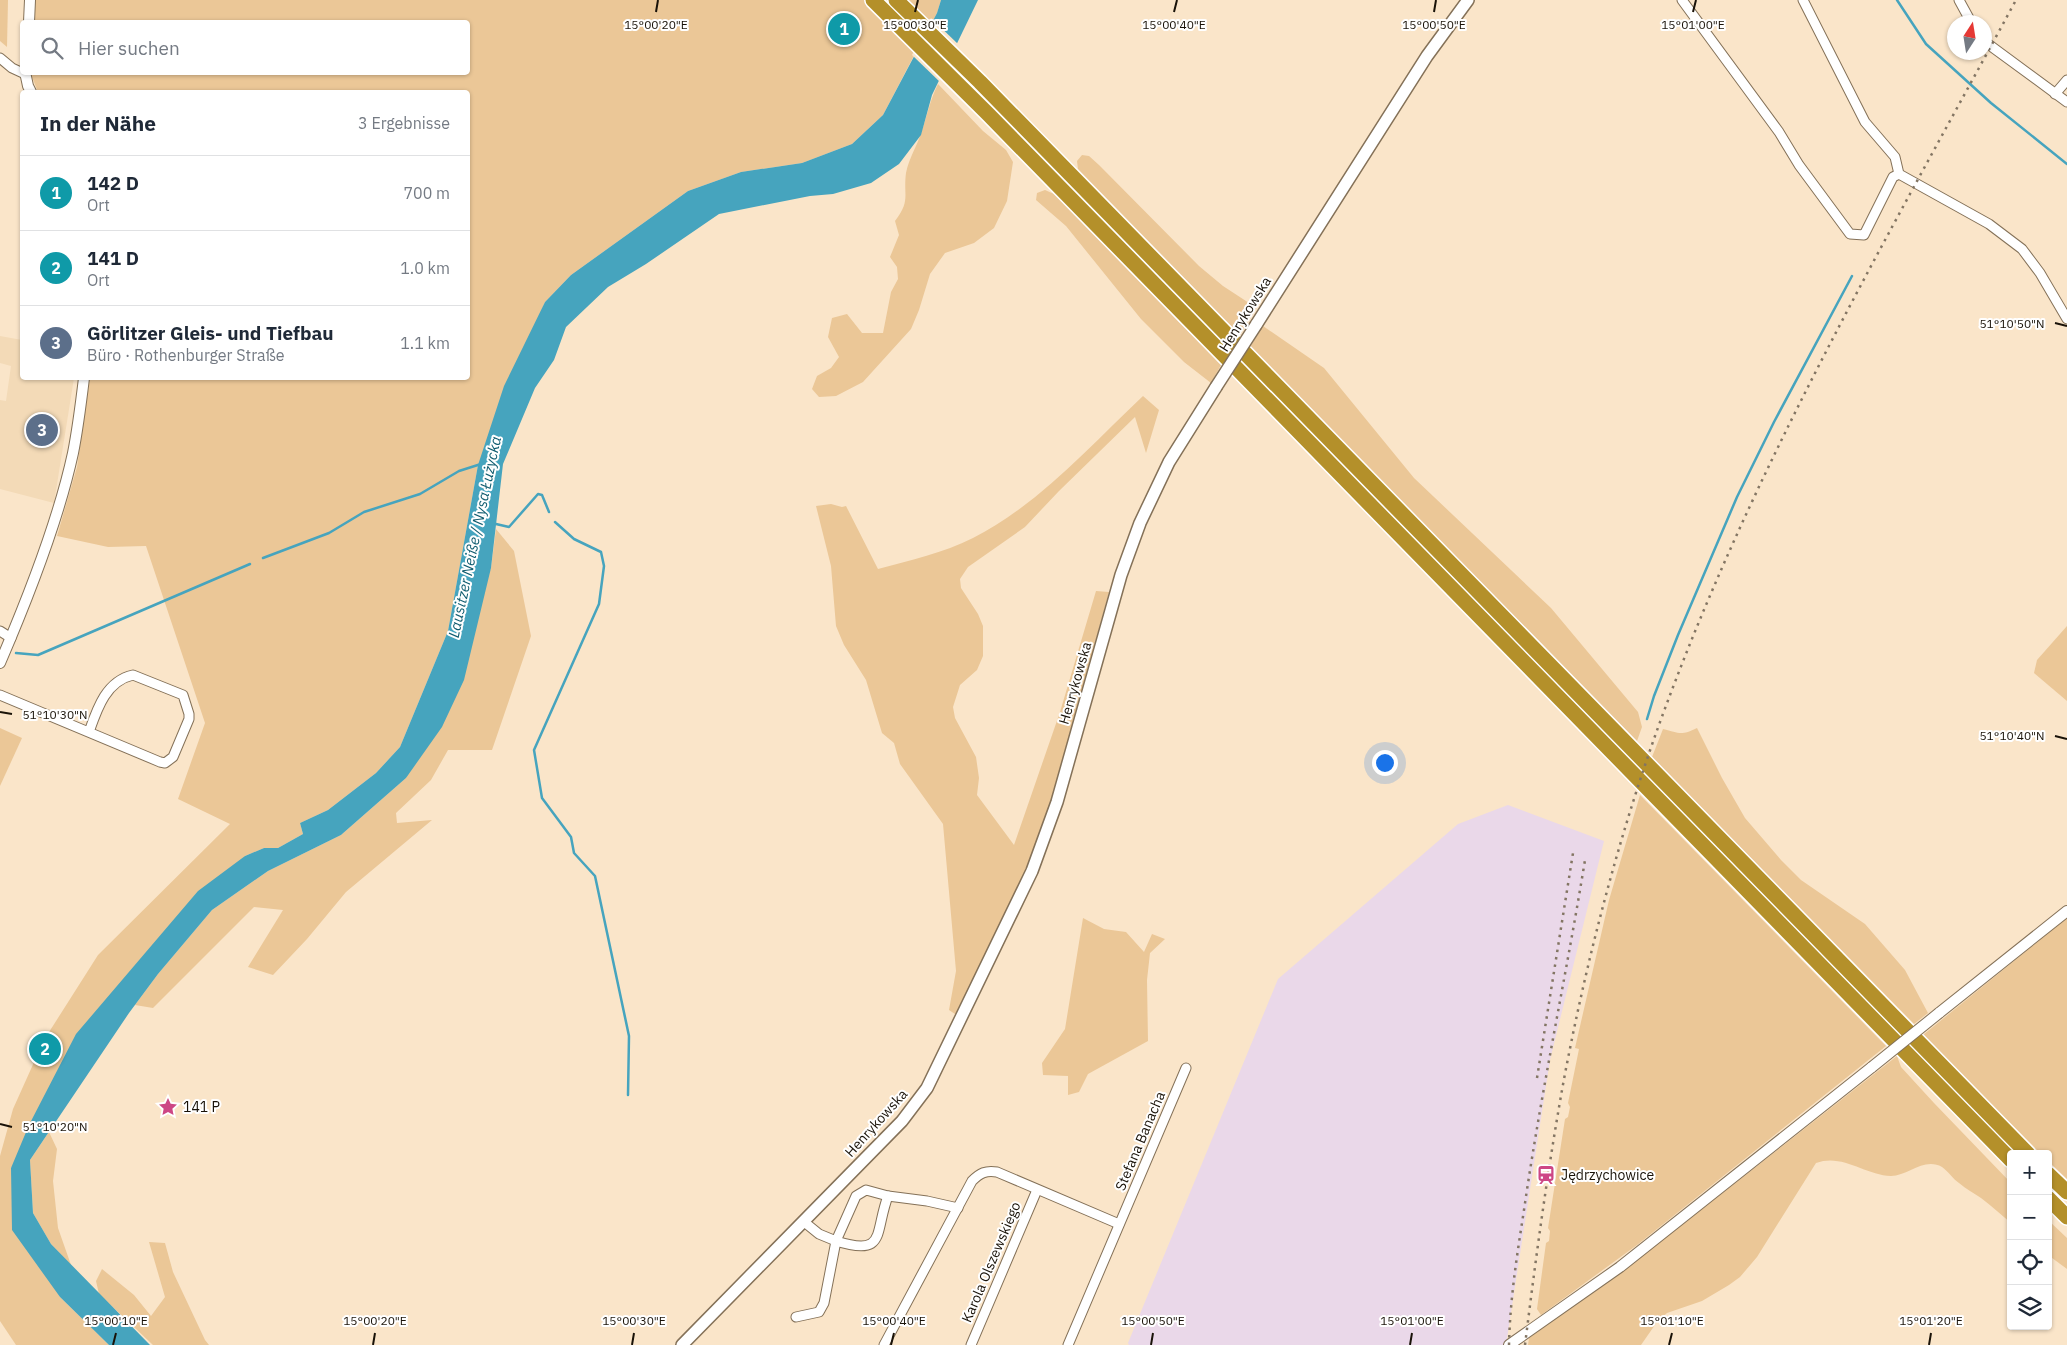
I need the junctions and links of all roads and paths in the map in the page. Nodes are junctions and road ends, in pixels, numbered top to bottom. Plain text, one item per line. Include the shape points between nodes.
1 (30, 0) edge
2 (873, 0) edge
3 (896, 0) edge
4 (1468, 0) edge
5 (1682, 0) edge
6 (1804, 0) edge
7 (1959, 0) edge
8 (1966, 15) edge
9 (29, 20) edge
10 (1992, 47) edge
11 (0, 58) edge
12 (20, 71) edge
13 (26, 75) edge
14 (2067, 80) edge
15 (30, 90) edge
16 (2055, 94) junction
17 (2067, 102) edge
18 (1899, 174) junction
19 (2067, 319) edge
20 (84, 380) edge
21 (0, 631) edge
22 (11, 638) junction
23 (0, 663) edge
24 (0, 695) edge
25 (89, 732) junction
26 (2067, 911) edge
27 (1186, 1068) dead end
28 (2024, 1150) edge
29 (2007, 1156) edge
30 (2052, 1177) edge
31 (2052, 1178) edge
32 (2067, 1188) edge
33 (1038, 1190) junction
34 (2067, 1192) edge
35 (888, 1196) junction
36 (2052, 1202) edge
37 (958, 1208) junction
38 (2067, 1217) edge
39 (803, 1221) junction
40 (1119, 1224) junction
41 (836, 1242) junction
42 (796, 1317) dead end
43 (682, 1345) edge
44 (884, 1345) edge
45 (971, 1345) edge
46 (1068, 1345) edge
47 (1509, 1345) edge

1 - 9 street
2 - 29 highway
3 - 28 highway
4 - 39 main road, Henrykowska, bridge via 1427,56 1169,462 1140,523 1121,575 1057,802 1032,870 927,1088 902,1121
5 - 18 street via 1850,234 1864,235 1893,176
6 - 18 street via 1864,122 1895,157
7 - 8 street
10 - 16 street
11 - 12 street
13 - 15 street
14 - 16 street
16 - 17 street
18 - 19 street via 1990,224 2022,249
20 - 22 street via 64,489
21 - 22 street
22 - 23 street
24 - 25 street
25 - 25 street via 165,763 173,757 189,714 183,695 133,675 105,694
26 - 47 street, bridge via 1620,1267
27 - 40 street, Stefana Banacha
30 - 32 highway
31 - 34 highway
33 - 37 street via 997,1172 984,1172 972,1181
33 - 40 street
33 - 45 street, Karola Olszewskiego
35 - 37 street
35 - 41 street via 870,1190 856,1196
35 - 41 street via 876,1240 870,1246 854,1247
36 - 38 highway
37 - 44 street
39 - 41 street via 814,1231
39 - 43 main road, Henrykowska
40 - 46 street, Stefana Banacha
41 - 42 street via 824,1303 819,1312

